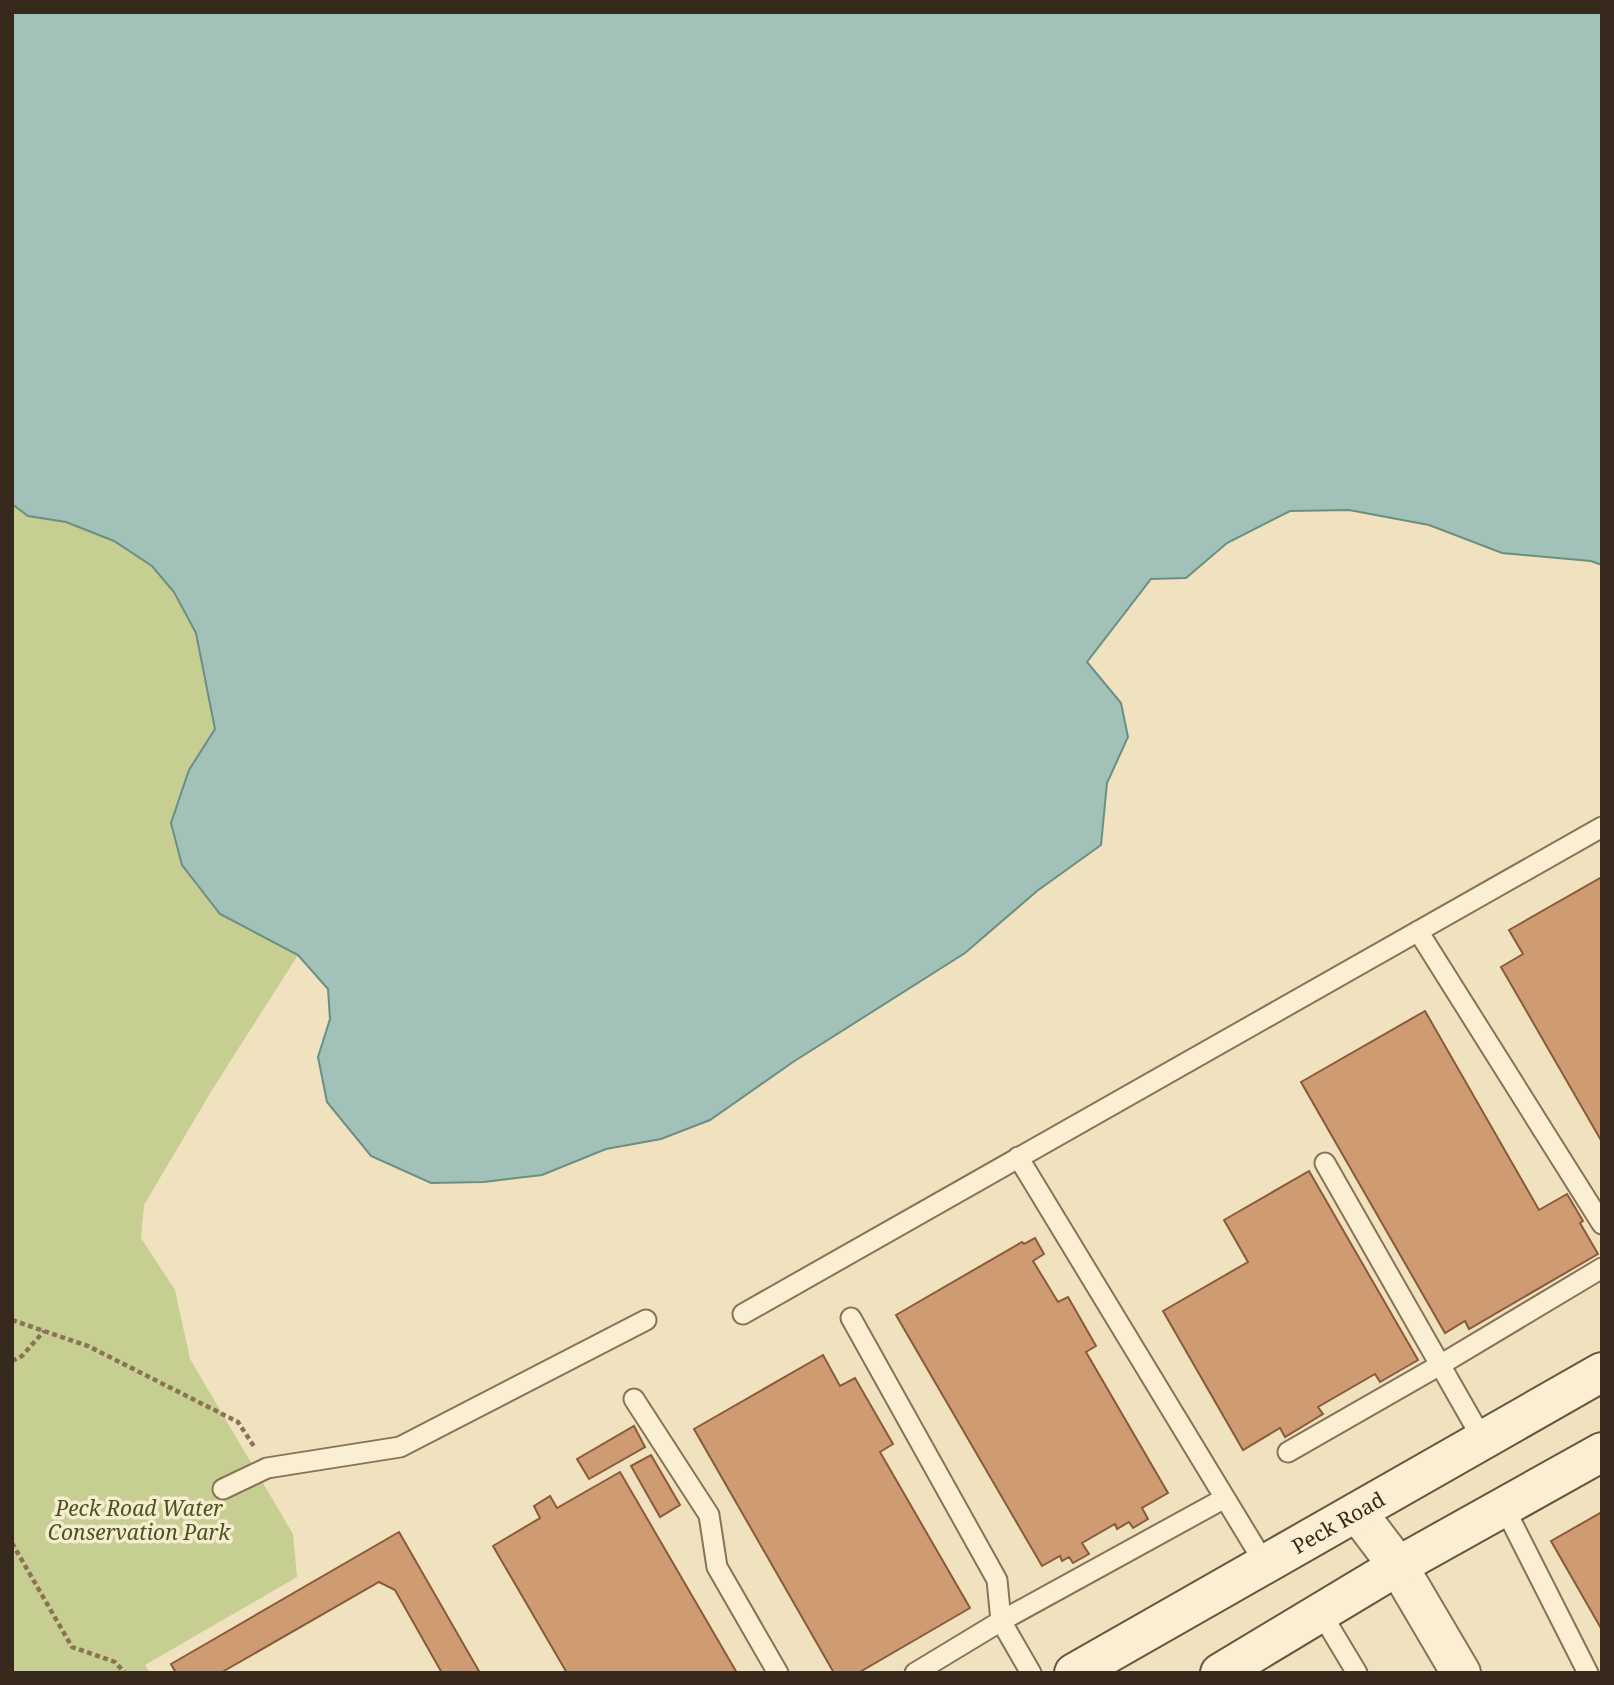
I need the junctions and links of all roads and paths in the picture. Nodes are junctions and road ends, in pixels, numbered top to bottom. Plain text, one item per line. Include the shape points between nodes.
1 (1602, 827) edge
2 (1418, 931) junction
3 (1018, 1157) junction
4 (1325, 1163) dead end
5 (1602, 1224) edge
6 (1602, 1268) edge
7 (743, 1314) dead end
8 (850, 1318) dead end
9 (12, 1320) edge
10 (646, 1320) dead end
11 (44, 1331) junction
12 (12, 1361) edge
13 (1440, 1365) junction
14 (1602, 1372) edge
15 (634, 1399) dead end
16 (1483, 1440) junction
17 (1288, 1452) dead end
18 (1602, 1452) edge
19 (267, 1468) junction
20 (223, 1489) dead end
21 (1226, 1498) junction
22 (1504, 1507) junction
23 (1357, 1512) junction
24 (12, 1543) edge
25 (1265, 1564) junction
26 (1398, 1566) junction
27 (1321, 1613) junction
28 (1002, 1621) junction
29 (125, 1673) edge
30 (778, 1673) edge
31 (915, 1673) edge
32 (1031, 1673) edge
33 (1074, 1673) edge
34 (1220, 1673) edge
35 (1357, 1673) edge
36 (1461, 1673) edge
37 (1588, 1673) edge

1 - 2 lane
2 - 3 lane
2 - 5 lane
3 - 7 lane
3 - 21 lane
4 - 13 lane
6 - 13 lane
8 - 28 lane via 997,1580
9 - 11 path
10 - 19 lane via 400,1447
11 - 12 path
11 - 19 path via 88,1346 238,1422
13 - 16 lane
13 - 17 lane
14 - 16 main road, Peck Road
15 - 30 lane via 709,1515 717,1567
16 - 23 main road, Peck Road
18 - 22 main road
19 - 20 lane
21 - 25 lane
21 - 28 lane
22 - 26 main road
22 - 37 lane
23 - 25 main road, Peck Road
23 - 26 main road
24 - 29 path via 72,1647 115,1662
25 - 33 main road, Peck Road
26 - 27 main road
26 - 36 main road
27 - 34 main road
27 - 35 lane
28 - 31 lane
28 - 32 lane

